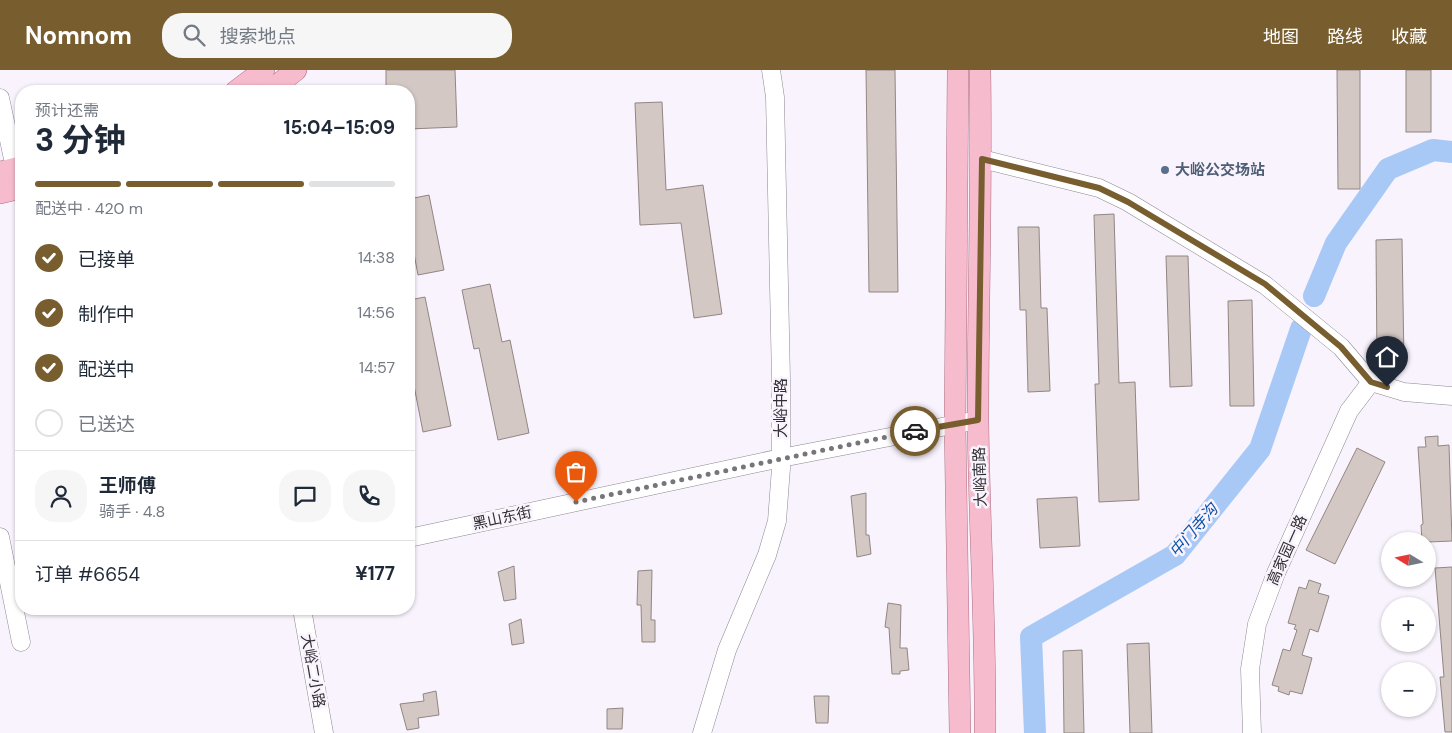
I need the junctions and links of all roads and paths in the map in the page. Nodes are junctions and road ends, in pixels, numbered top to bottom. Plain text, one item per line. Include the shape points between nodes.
1 (264, 70) edge
2 (296, 70) edge
3 (771, 70) edge
4 (958, 70) edge
5 (980, 70) edge
6 (244, 85) edge
7 (277, 85) edge
8 (0, 98) edge
9 (982, 159) junction
10 (14, 174) edge
11 (0, 193) edge
12 (1365, 376) junction
13 (1452, 396) edge
14 (978, 420) junction
15 (955, 424) junction
16 (781, 458) junction
17 (0, 537) edge
18 (415, 537) edge
19 (15, 612) edge
20 (16, 615) edge
21 (303, 615) edge
22 (21, 642) dead end
23 (324, 733) edge
24 (702, 733) edge
25 (960, 733) edge
26 (986, 733) edge
27 (1252, 733) edge

1 - 6 main road
2 - 7 main road
3 - 16 street, 大峪中路 via 775,97
4 - 15 main road, 大峪南路
5 - 9 main road, 大峪南路
8 - 10 street
9 - 12 street via 1099,188 1128,202 1265,284 1341,347
9 - 14 main road, 大峪南路
10 - 11 main road
12 - 13 street via 1404,392
12 - 27 street, 高家园一路 via 1276,572 1257,624 1250,669
14 - 15 street, 黑山东街
14 - 26 main road, 大峪南路
15 - 16 street, 黑山东街
15 - 25 main road, 大峪南路
16 - 18 street, 黑山东街
16 - 24 street, 大峪中路 via 777,521 770,547 727,650
17 - 19 street
20 - 22 street
21 - 23 street, 大峪二小路

